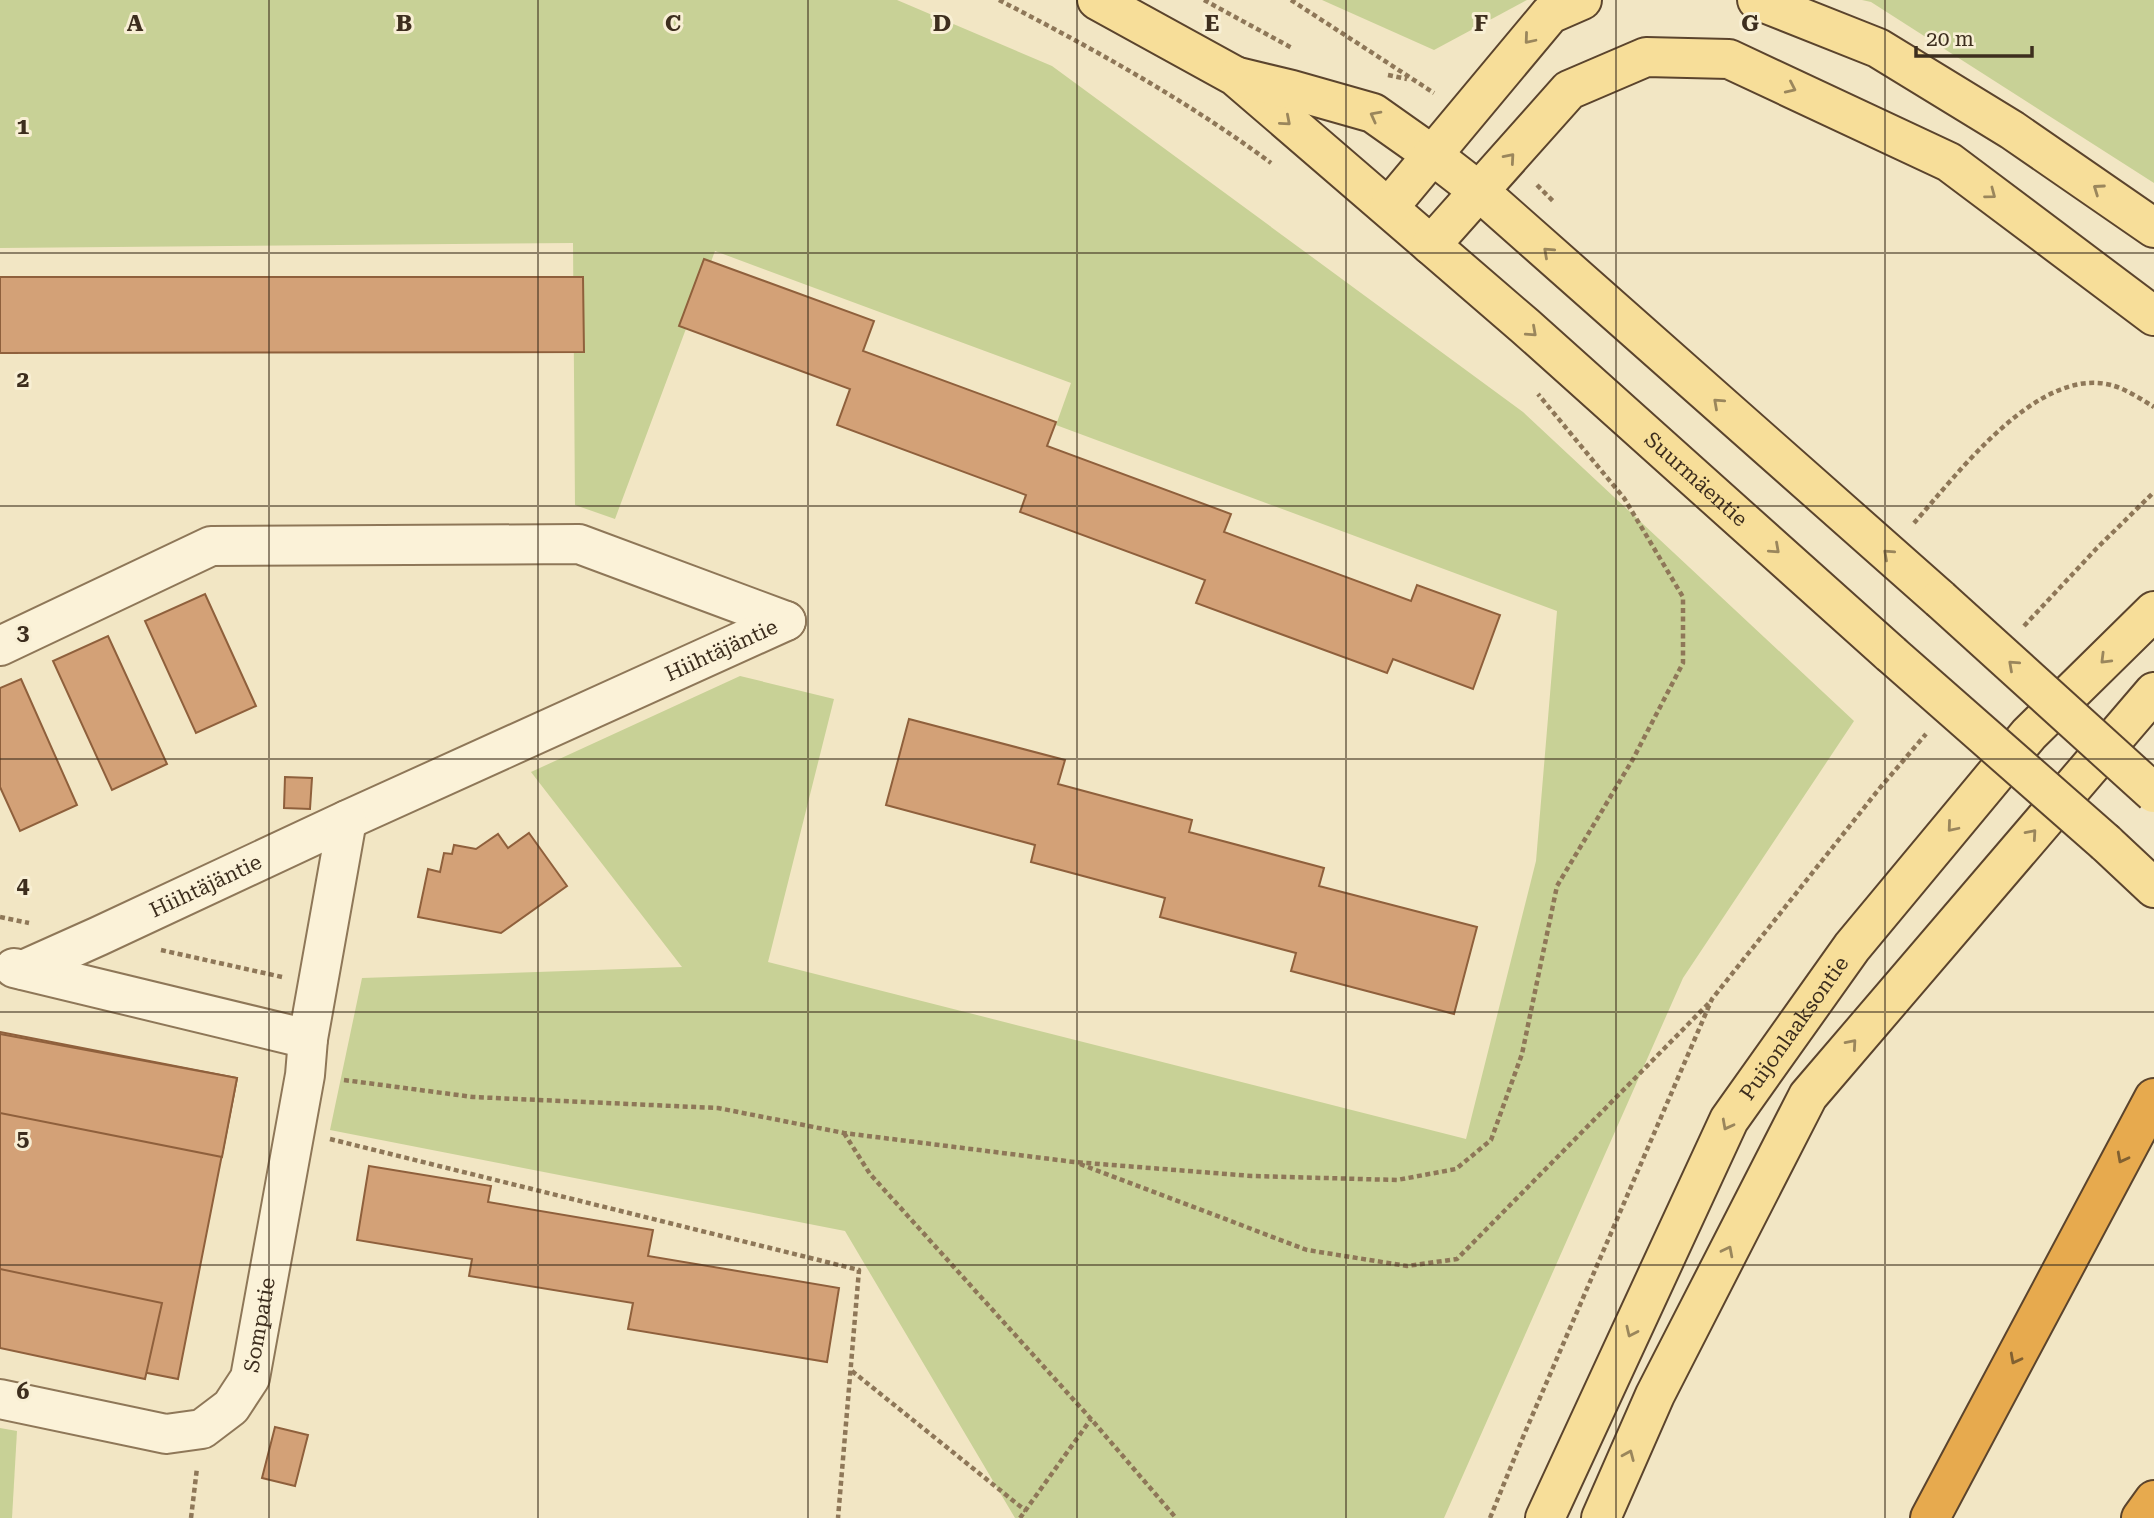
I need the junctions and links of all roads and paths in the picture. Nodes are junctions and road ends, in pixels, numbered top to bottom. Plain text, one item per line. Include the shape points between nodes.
1 (999, 0) edge
2 (1097, 0) edge
3 (1204, 0) edge
4 (1291, 0) edge
5 (1582, 0) edge
6 (1757, 0) edge
7 (1300, 52) dead end
8 (1384, 74) dead end
9 (1235, 76) junction
10 (1432, 154) junction
11 (1277, 167) dead end
12 (1480, 192) junction
13 (1389, 207) junction
14 (2154, 228) edge
15 (1431, 245) junction
16 (2154, 316) edge
17 (1537, 393) dead end
18 (2154, 407) edge
19 (2154, 492) edge
20 (1911, 527) dead end
21 (2154, 611) edge
22 (2020, 629) dead end
23 (0, 646) edge
24 (2154, 692) edge
25 (1930, 729) dead end
26 (2154, 793) edge
27 (347, 820) junction
28 (2154, 888) edge
29 (11, 968) edge
30 (1712, 999) junction
31 (306, 1057) junction
32 (2154, 1098) edge
33 (295, 1131) junction
34 (844, 1133) junction
35 (1074, 1162) junction
36 (851, 1371) junction
37 (0, 1399) edge
38 (1091, 1419) junction
39 (202, 1429) junction
40 (2154, 1500) edge
41 (1026, 1511) junction
42 (191, 1518) edge
43 (838, 1518) edge
44 (1020, 1518) edge
45 (1176, 1518) edge
46 (1490, 1518) edge
47 (1545, 1518) edge
48 (1601, 1518) edge
49 (1930, 1518) edge
50 (2141, 1518) edge

1 - 11 path via 1096,50
2 - 9 main road, Suurmäentie
3 - 7 path
4 - 8 path via 1411,80
5 -> 10 main road via 1550,14
14 -> 6 main road via 2012,130 1878,48
10 -> 9 main road, Suurmäentie via 1373,113
9 -> 13 main road, Suurmäentie
10 - 12 main road, Suurmäentie
10 - 13 main road
12 - 15 main road
12 -> 16 main road via 1569,90 1646,57 1729,60 1949,162
26 -> 12 main road, Suurmäentie, bridge
13 - 15 main road, Suurmäentie
15 -> 28 main road, Suurmäentie, bridge
17 - 35 path via 1624,498 1683,597 1683,663 1633,759 1557,886 1522,1054 1491,1140 1456,1169 1397,1180 1252,1176
18 - 20 path via 2111,385 2082,383 2048,394 1988,441
19 - 22 path
21 -> 47 main road, Puijonlaaksontie via 2020,745 1852,947 1729,1120
23 - 27 street, Hiihtäjäntie via 211,546 579,544 786,621
48 -> 24 main road via 1655,1395 1808,1096
25 - 30 path
27 - 29 street, Hiihtäjäntie via 99,936
27 - 31 street, Sompatie
29 - 31 street, Hiihtäjäntie
30 - 35 path via 1457,1259 1407,1266 1307,1250
30 - 46 path
31 - 33 street, Sompatie
31 - 34 path via 472,1097 718,1108
32 -> 49 highway
33 - 36 path via 859,1270
33 - 39 street, Sompatie via 250,1378 231,1407
34 - 35 path
34 - 38 path via 870,1174
36 - 41 path
36 - 43 path
37 - 39 street, Sompatie via 166,1434
38 - 41 path
38 - 45 path
39 - 42 path
40 - 50 highway
41 - 44 path

